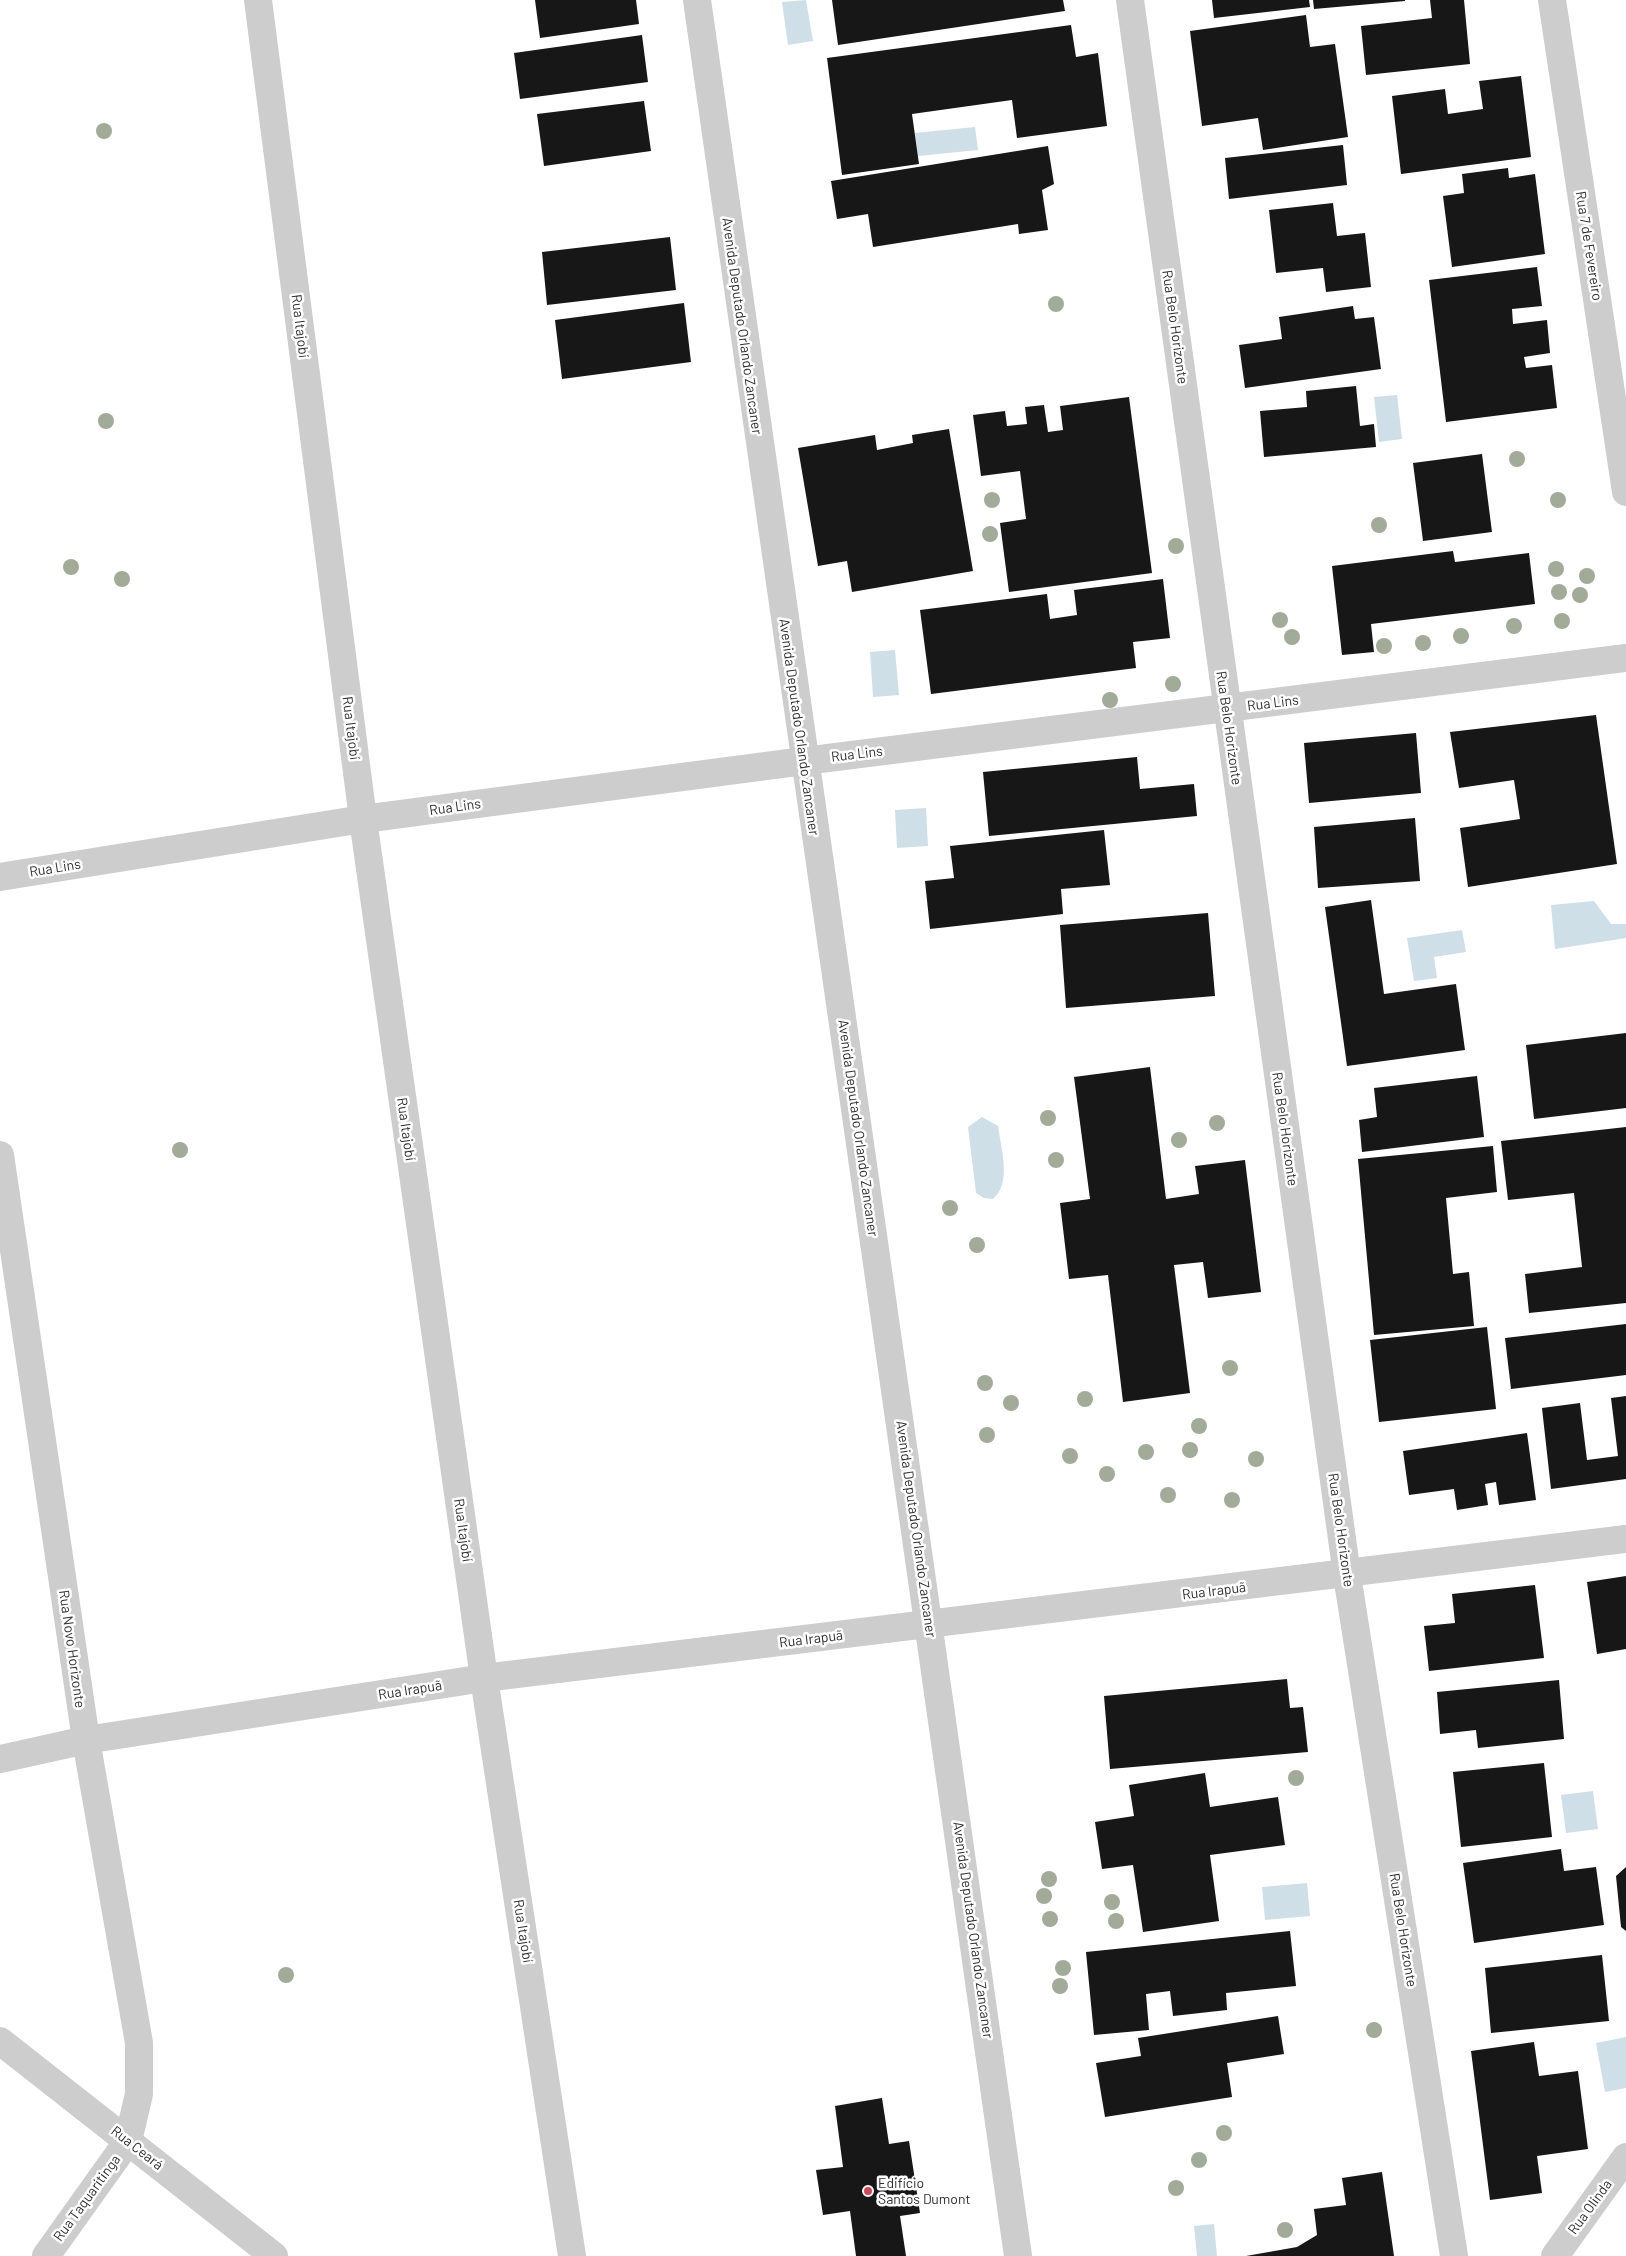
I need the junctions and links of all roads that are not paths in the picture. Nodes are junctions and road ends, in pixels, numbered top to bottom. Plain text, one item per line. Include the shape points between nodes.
1 (258, 0) edge
2 (696, 0) edge
3 (1130, 0) edge
4 (1552, 0) edge
5 (1626, 492) edge
6 (1626, 658) edge
7 (1227, 709) junction
8 (804, 761) junction
9 (363, 820) junction
10 (0, 877) edge
11 (0, 1156) edge
12 (1626, 1540) edge
13 (1347, 1574) junction
14 (930, 1625) junction
15 (484, 1678) junction
16 (86, 1740) junction
17 (0, 1759) edge
18 (0, 2041) edge
19 (128, 2141) junction
20 (1626, 2157) edge
21 (46, 2256) edge
22 (274, 2256) edge
23 (572, 2256) edge
24 (1018, 2256) edge
25 (1454, 2256) edge
26 (1555, 2256) edge

1 - 9 street, Rua Itajobí
2 - 8 street, Avenida Deputado Orlando Zancaner
3 - 7 street, Rua Belo Horizonte
4 - 5 street, Rua 7 de Fevereiro
6 - 7 street, Rua Lins
7 - 8 street, Rua Lins
7 - 13 street, Rua Belo Horizonte
8 - 9 street, Rua Lins
8 - 14 street, Avenida Deputado Orlando Zancaner
9 - 10 street, Rua Lins
9 - 15 street, Rua Itajobí
11 - 16 street, Rua Novo Horizonte
12 - 13 street, Rua Irapuã
13 - 14 street, Rua Irapuã
13 - 25 street, Rua Belo Horizonte
14 - 15 street, Rua Irapuã
14 - 24 street, Avenida Deputado Orlando Zancaner
15 - 16 street, Rua Irapuã
15 - 23 street, Rua Itajobí
16 - 17 street, Rua Irapuã
16 - 19 street, Rua Novo Horizonte via 139,2043 139,2094
18 - 19 street, Rua Ceará
19 - 21 street, Rua Taquaritinga
19 - 22 street, Rua Ceará
20 - 26 street, Rua Olinda

